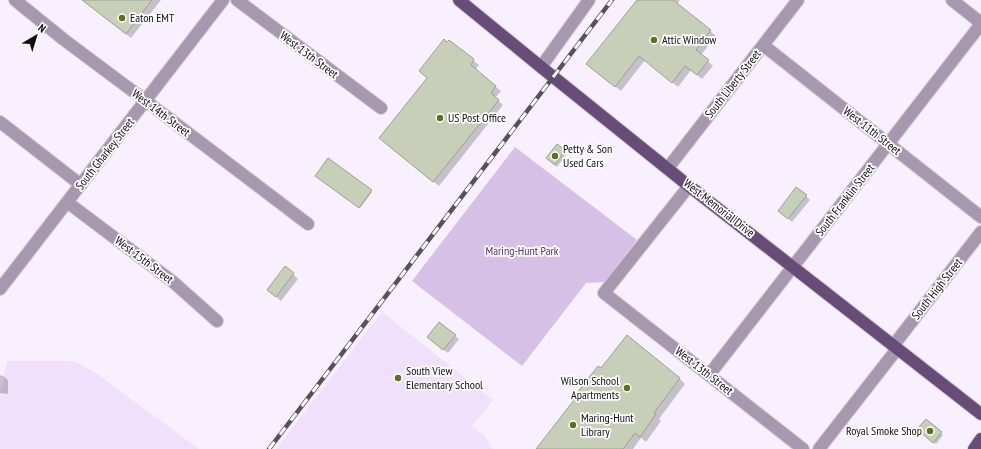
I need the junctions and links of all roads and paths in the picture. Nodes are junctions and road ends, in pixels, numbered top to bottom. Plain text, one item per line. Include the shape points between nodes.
1 (15, 0) edge
2 (223, 0) edge
3 (237, 0) edge
4 (459, 0) edge
5 (589, 0) edge
6 (798, 0) edge
7 (952, 0) edge
8 (981, 24) edge
9 (763, 45) junction
10 (541, 67) junction
11 (146, 101) junction
12 (381, 108) dead end
13 (0, 122) edge
14 (888, 144) junction
15 (668, 168) junction
16 (81, 185) junction
17 (689, 186) junction
18 (67, 202) junction
19 (981, 217) edge
20 (308, 224) dead end
21 (981, 232) edge
22 (793, 267) junction
23 (0, 289) edge
24 (217, 321) dead end
25 (895, 347) junction
26 (709, 376) junction
27 (981, 414) edge
28 (981, 439) edge
29 (803, 449) edge
30 (819, 449) edge
31 (974, 449) edge

1 - 11 street, West 14th Street
2 - 11 street, South Gharkey Street
3 - 12 street, West 13th Street
4 - 10 main road, West Memorial Drive
5 - 10 street
6 - 9 street, South Liberty Street
7 - 8 street
8 - 14 street, South Franklin Street
9 - 14 street, West 11th Street
9 - 15 street, South Liberty Street
10 - 15 main road, West Memorial Drive
11 - 16 street, South Gharkey Street
11 - 20 street, West 14th Street
13 - 16 street
14 - 19 street, West 11th Street
14 - 22 street, South Franklin Street
15 - 17 main road, West Memorial Drive
16 - 18 street, South Gharkey Street
17 - 22 main road, West Memorial Drive
17 - 26 street, West 13th Street via 604,293
18 - 23 street, South Gharkey Street
18 - 24 street, West 15th Street via 172,281
21 - 25 street, South High Street
22 - 25 main road, West Memorial Drive
22 - 26 street, South Franklin Street
25 - 27 main road, West Memorial Drive
25 - 30 street, South High Street
26 - 29 street, West 13th Street
28 - 31 main road

